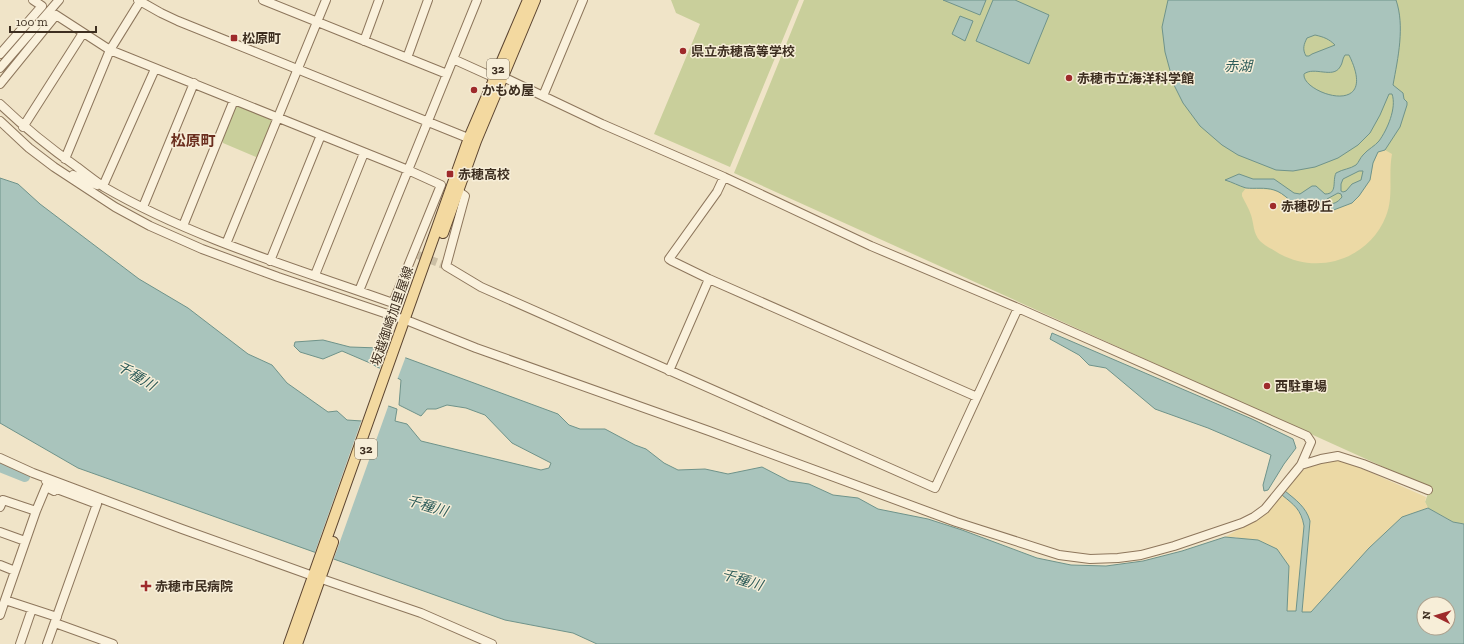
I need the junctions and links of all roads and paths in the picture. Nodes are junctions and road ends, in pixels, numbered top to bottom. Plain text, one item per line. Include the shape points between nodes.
1 (33, 0) edge
2 (59, 0) edge
3 (139, 0) edge
4 (263, 0) edge
5 (326, 0) edge
6 (379, 0) edge
7 (428, 0) edge
8 (477, 0) edge
9 (528, 0) edge
10 (535, 0) edge
11 (583, 0) edge
12 (277, 3) edge
13 (317, 22) junction
14 (83, 33) junction
15 (364, 41) junction
16 (110, 50) junction
17 (0, 54) edge
18 (407, 58) junction
19 (453, 59) junction
20 (0, 68) edge
21 (155, 69) junction
22 (298, 70) junction
23 (447, 74) junction
24 (499, 77) junction
25 (194, 83) junction
26 (0, 84) edge
27 (543, 96) junction
28 (234, 100) junction
29 (0, 104) edge
30 (278, 118) junction
31 (0, 121) edge
32 (428, 122) junction
33 (23, 127) junction
34 (321, 136) junction
35 (472, 140) junction
36 (364, 153) junction
37 (66, 159) junction
38 (54, 167) junction
39 (408, 170) junction
40 (724, 177) junction
41 (103, 186) junction
42 (450, 188) junction
43 (143, 207) junction
44 (183, 226) junction
45 (226, 244) junction
46 (270, 261) junction
47 (315, 275) junction
48 (709, 279) junction
49 (359, 291) junction
50 (1018, 308) junction
51 (407, 323) junction
52 (669, 371) junction
53 (977, 397) junction
54 (0, 458) edge
55 (1301, 465) junction
56 (34, 473) junction
57 (1428, 490) dead end
58 (75, 496) junction
59 (0, 507) edge
60 (36, 511) junction
61 (0, 532) edge
62 (26, 541) junction
63 (0, 565) edge
64 (15, 571) junction
65 (318, 574) junction
66 (3, 601) edge
67 (32, 609) junction
68 (0, 615) edge
69 (56, 620) junction
70 (20, 644) edge
71 (48, 644) edge
72 (113, 644) edge
73 (289, 644) edge
74 (297, 644) edge
75 (492, 644) edge

1 - 17 street via 42,6
2 - 20 street
3 - 16 street
3 - 22 street via 168,16
4 - 12 street
5 - 13 street
6 - 15 street
7 - 18 street
8 - 19 street
9 - 24 main road, 坂越御崎加里屋線 / 32
10 - 24 main road, 坂越御崎加里屋線 / 32
11 - 27 street
12 - 13 street
13 - 15 street
13 - 22 street
14 - 16 street
14 - 26 street via 56,15
14 - 33 street
15 - 18 street
16 - 21 street
16 - 37 street
18 - 23 street
19 - 23 street
19 - 24 street
21 - 25 street
21 - 41 street
22 - 30 street
22 - 32 street
23 - 32 street
24 - 27 street
24 - 35 main road, 坂越御崎加里屋線 / 32
25 - 28 street
25 - 43 street
27 - 40 street
28 - 30 street
28 - 44 street
29 - 33 street
30 - 34 street
30 - 45 street
31 - 38 street
32 - 35 street
32 - 39 street
33 - 37 street
34 - 36 street
34 - 46 street
35 - 42 main road, 坂越御崎加里屋線 / 32
36 - 39 street
36 - 47 street
37 - 41 street
38 - 41 street
38 - 51 street via 115,207 202,249
39 - 42 street
39 - 49 street
40 - 48 street via 717,192 669,259
40 - 50 street via 871,246
41 - 43 street
42 - 49 street via 393,303
42 - 51 main road, 坂越御崎加里屋線 / 32
42 - 52 street via 465,196 446,266 480,288
43 - 44 street
44 - 45 street
45 - 46 street
46 - 47 street
47 - 49 street
48 - 52 street
48 - 53 street
50 - 53 street
50 - 55 street via 1307,436 1311,442
51 - 55 street via 956,522 1059,555 1090,559 1141,555 1242,523 1265,509
51 - 65 main road, 坂越御崎加里屋線 / 32
52 - 53 street via 935,488
54 - 56 street
55 - 57 street via 1321,458 1338,456
56 - 58 street via 57,489
56 - 65 street
58 - 60 street via 72,498 46,487
58 - 69 street via 97,504
59 - 60 street via 3,500
60 - 62 street
61 - 62 street
62 - 64 street
63 - 64 street
64 - 66 street
65 - 73 main road, 坂越御崎加里屋線 / 32
65 - 74 main road, 坂越御崎加里屋線 / 32
65 - 75 street via 421,613
66 - 67 street
66 - 68 street
67 - 69 street
67 - 70 street
69 - 71 street
69 - 72 street

